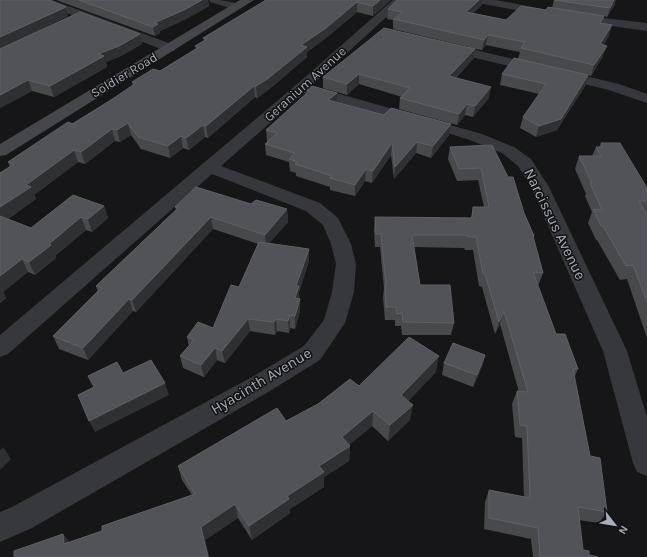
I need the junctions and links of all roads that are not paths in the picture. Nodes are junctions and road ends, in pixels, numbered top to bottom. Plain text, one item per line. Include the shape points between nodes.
1 (42, 0) edge
2 (214, 0) edge
3 (248, 0) edge
4 (400, 0) edge
5 (478, 0) edge
6 (236, 7) junction
7 (82, 16) junction
8 (68, 23) edge
9 (647, 27) edge
10 (368, 29) junction
11 (383, 32) edge
12 (430, 43) edge
13 (170, 48) junction
14 (301, 88) junction
15 (647, 99) edge
16 (0, 151) edge
17 (209, 168) junction
18 (0, 348) edge
19 (647, 463) edge
20 (0, 527) edge

1 - 7 street
2 - 6 street
3 - 6 main road, Soldier Road
4 - 10 street, Geranium Avenue
5 - 9 street via 584,20
6 - 13 main road, Soldier Road
7 - 8 street
7 - 13 street
10 - 11 street
10 - 14 street, Geranium Avenue
12 - 15 street via 614,87
13 - 16 main road, Soldier Road
14 - 17 street, Geranium Avenue
14 - 19 street, Narcissus Avenue via 476,137 508,150 526,163 540,187 615,351
17 - 18 street
17 - 20 street, Hyacinth Avenue via 312,207 331,222 342,244 346,264 343,292 334,323 312,353 29,515

